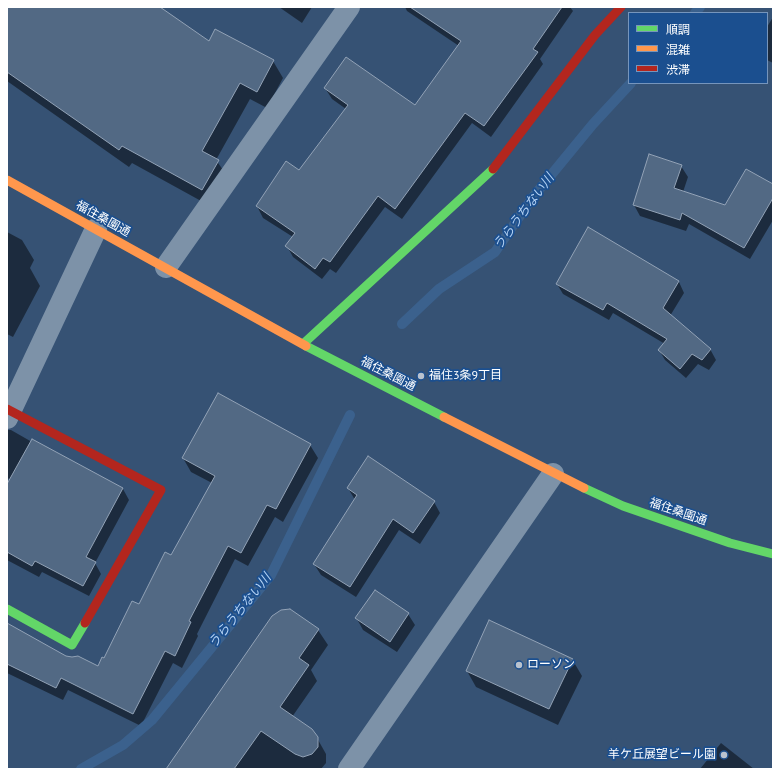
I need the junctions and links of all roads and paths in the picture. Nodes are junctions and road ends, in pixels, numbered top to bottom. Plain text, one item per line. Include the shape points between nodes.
1 (349, 7) edge
2 (621, 7) edge
3 (7, 180) edge
4 (96, 229) junction
5 (166, 267) junction
6 (303, 344) junction
7 (8, 413) edge
8 (552, 474) junction
9 (773, 554) edge
10 (7, 609) edge
11 (349, 769) edge

1 - 5 street
2 - 6 street via 595,35 488,175
3 - 4 street, 福住桑園通
4 - 5 street, 福住桑園通
4 - 7 street
5 - 6 street, 福住桑園通
6 - 8 street, 福住桑園通
7 - 10 street via 161,490 72,645
8 - 9 street, 福住桑園通 via 623,506 730,543
8 - 11 street

